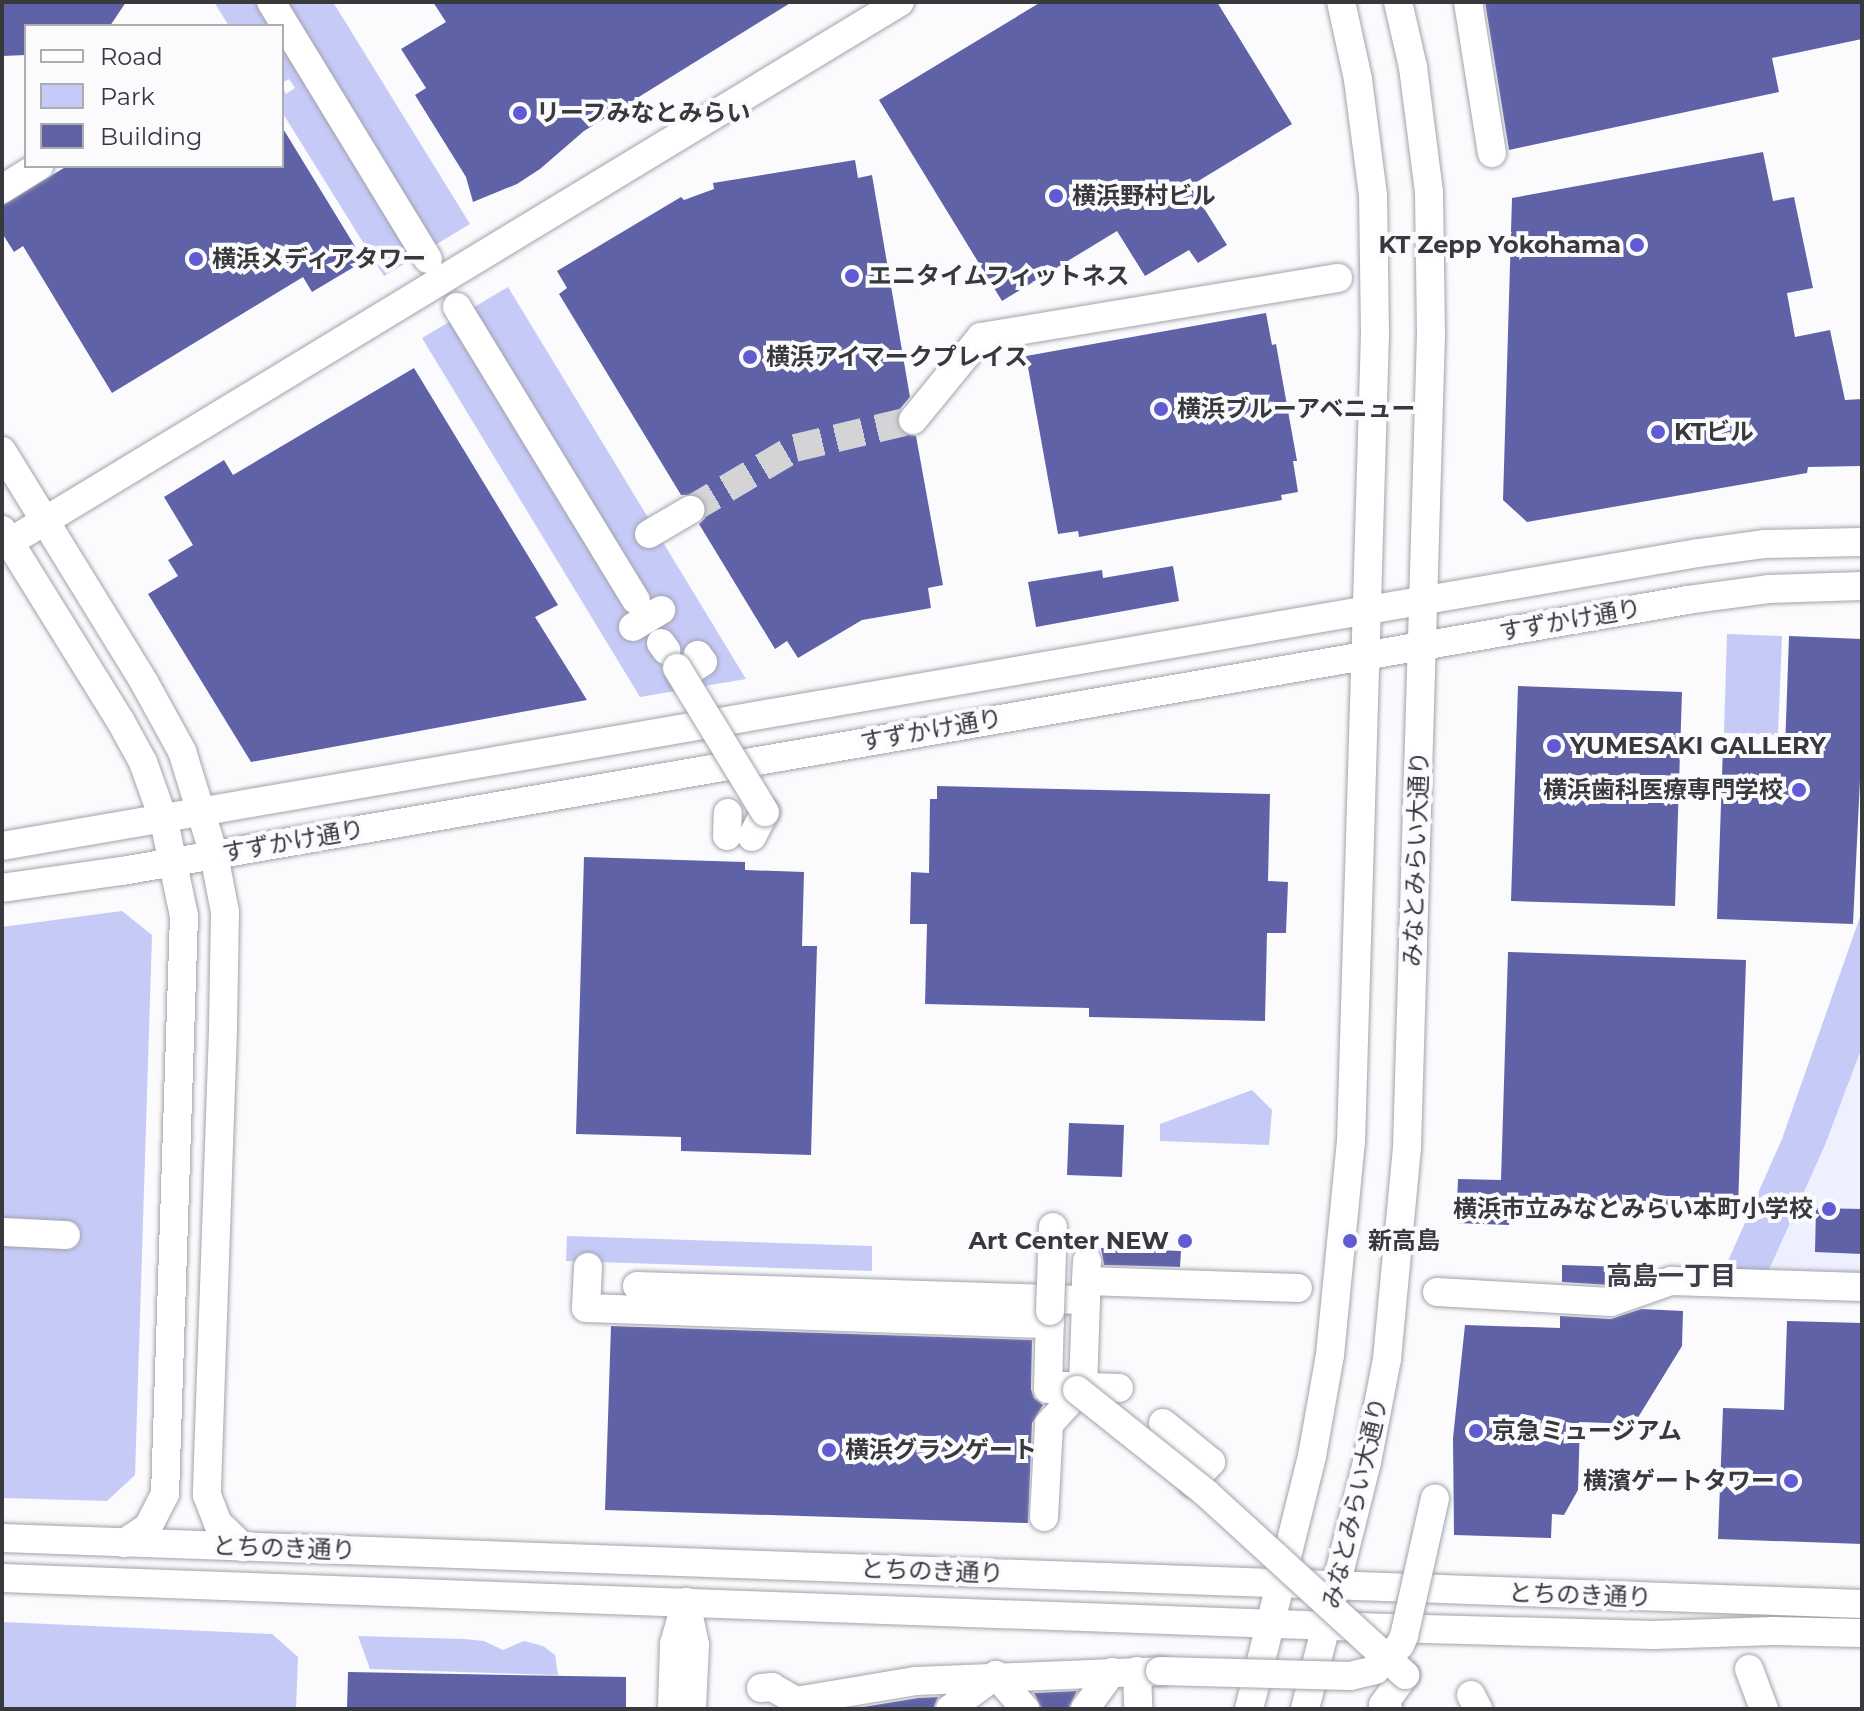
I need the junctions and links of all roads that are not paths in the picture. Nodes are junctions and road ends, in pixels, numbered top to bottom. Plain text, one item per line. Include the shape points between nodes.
1 (271, 2) edge
2 (1341, 2) edge
3 (1398, 2) edge
4 (883, 7) edge
5 (1476, 15) edge
6 (1492, 153) dead end
7 (36, 168) edge
8 (2, 189) edge
9 (428, 259) dead end
10 (1338, 278) dead end
11 (457, 307) dead end
12 (913, 420) tunnel mouth
13 (2, 451) edge
14 (690, 510) tunnel mouth
15 (45, 521) junction
16 (649, 534) dead end
17 (6, 536) edge
18 (1862, 542) edge
19 (1862, 586) edge
20 (1424, 601) junction
21 (1366, 610) junction
22 (1423, 645) junction
23 (1364, 655) junction
24 (204, 814) junction
25 (164, 821) junction
26 (743, 824) dead end
27 (2, 846) edge
28 (214, 855) junction
29 (174, 862) junction
30 (2, 888) edge
31 (1053, 1227) dead end
32 (2, 1232) edge
33 (66, 1235) dead end
34 (590, 1279) dead end
35 (1086, 1281) junction
36 (637, 1286) dead end
37 (1862, 1287) edge
38 (1298, 1288) dead end
39 (1437, 1292) dead end
40 (1050, 1318) junction
41 (1083, 1387) junction
42 (1048, 1388) junction
43 (1119, 1388) dead end
44 (1163, 1423) dead end
45 (1199, 1488) junction
46 (1440, 1510) dead end
47 (1044, 1517) dead end
48 (2, 1538) edge
49 (124, 1543) junction
50 (243, 1547) junction
51 (2, 1578) edge
52 (1281, 1584) junction
53 (1337, 1586) junction
54 (686, 1602) junction
55 (1862, 1604) edge
56 (1271, 1623) junction
57 (1327, 1626) junction
58 (1862, 1633) edge
59 (1396, 1667) junction
60 (1749, 1669) dead end
61 (996, 1675) junction
62 (916, 1681) junction
63 (1140, 1686) edge
64 (761, 1688) dead end
65 (801, 1705) edge
66 (672, 1709) edge
67 (692, 1709) edge
68 (948, 1709) edge
69 (1025, 1709) edge
70 (1085, 1709) edge
71 (1249, 1709) edge
72 (1305, 1709) edge
73 (1388, 1709) edge
74 (1764, 1709) edge

1 - 9 street
2 - 21 street via 1358,79 1373,195 1375,335
3 - 20 street, みなとみらい大通り via 1413,67 1429,192
4 - 15 street
5 - 6 street
7 - 8 street
10 - 12 street via 981,337
11 - 26 street, bridge via 660,635
13 - 15 street
14 - 16 street
15 - 17 street
15 - 24 street via 156,702 182,751
17 - 25 street via 120,720 143,762
18 - 20 street, すずかけ通り via 1765,544 1698,553
19 - 22 street, すずかけ通り via 1704,597
20 - 21 street, すずかけ通り
20 - 22 street, みなとみらい大通り
21 - 23 street
21 - 24 street, すずかけ通り
22 - 23 street, すずかけ通り
22 - 53 street, みなとみらい大通り via 1407,1147 1396,1292 1370,1447
23 - 28 street, すずかけ通り
23 - 52 street via 1351,1142 1339,1290 1312,1456
24 - 25 street, すずかけ通り
24 - 28 street
25 - 27 street, すずかけ通り
25 - 29 street
28 - 29 street, すずかけ通り
28 - 50 street via 225,912 207,1495 218,1523
29 - 30 street, すずかけ通り
29 - 49 street via 184,916 183,1015 165,1494 148,1527
31 - 40 street, bridge
32 - 33 street
34 - 40 street via 586,1308
35 - 36 street
35 - 38 street
35 - 41 street
37 - 39 street via 1671,1281 1611,1302
40 - 42 street
41 - 42 street
41 - 43 street
41 - 47 street via 1049,1424
42 - 45 street, bridge via 1077,1390
44 - 45 street via 1193,1441 1211,1462
45 - 59 street, bridge
46 - 59 street, bridge
48 - 49 street, とちのき通り
49 - 50 street, とちのき通り
50 - 52 street, とちのき通り
51 - 54 street, とちのき通り
52 - 53 street, とちのき通り
52 - 56 street
53 - 55 street, とちのき通り
53 - 57 street, みなとみらい大通り
54 - 56 street, とちのき通り
54 - 66 street via 674,1644
54 - 67 street via 695,1645
56 - 57 street, とちのき通り
56 - 71 street
57 - 58 street, とちのき通り via 1654,1635
57 - 72 street, みなとみらい大通り
59 - 63 street, bridge via 1350,1676
59 - 73 street via 1383,1705
60 - 74 street
61 - 62 street
61 - 63 street
61 - 68 street
61 - 69 street
62 - 65 street
62 - 68 street
63 - 70 street
64 - 65 street via 772,1687

